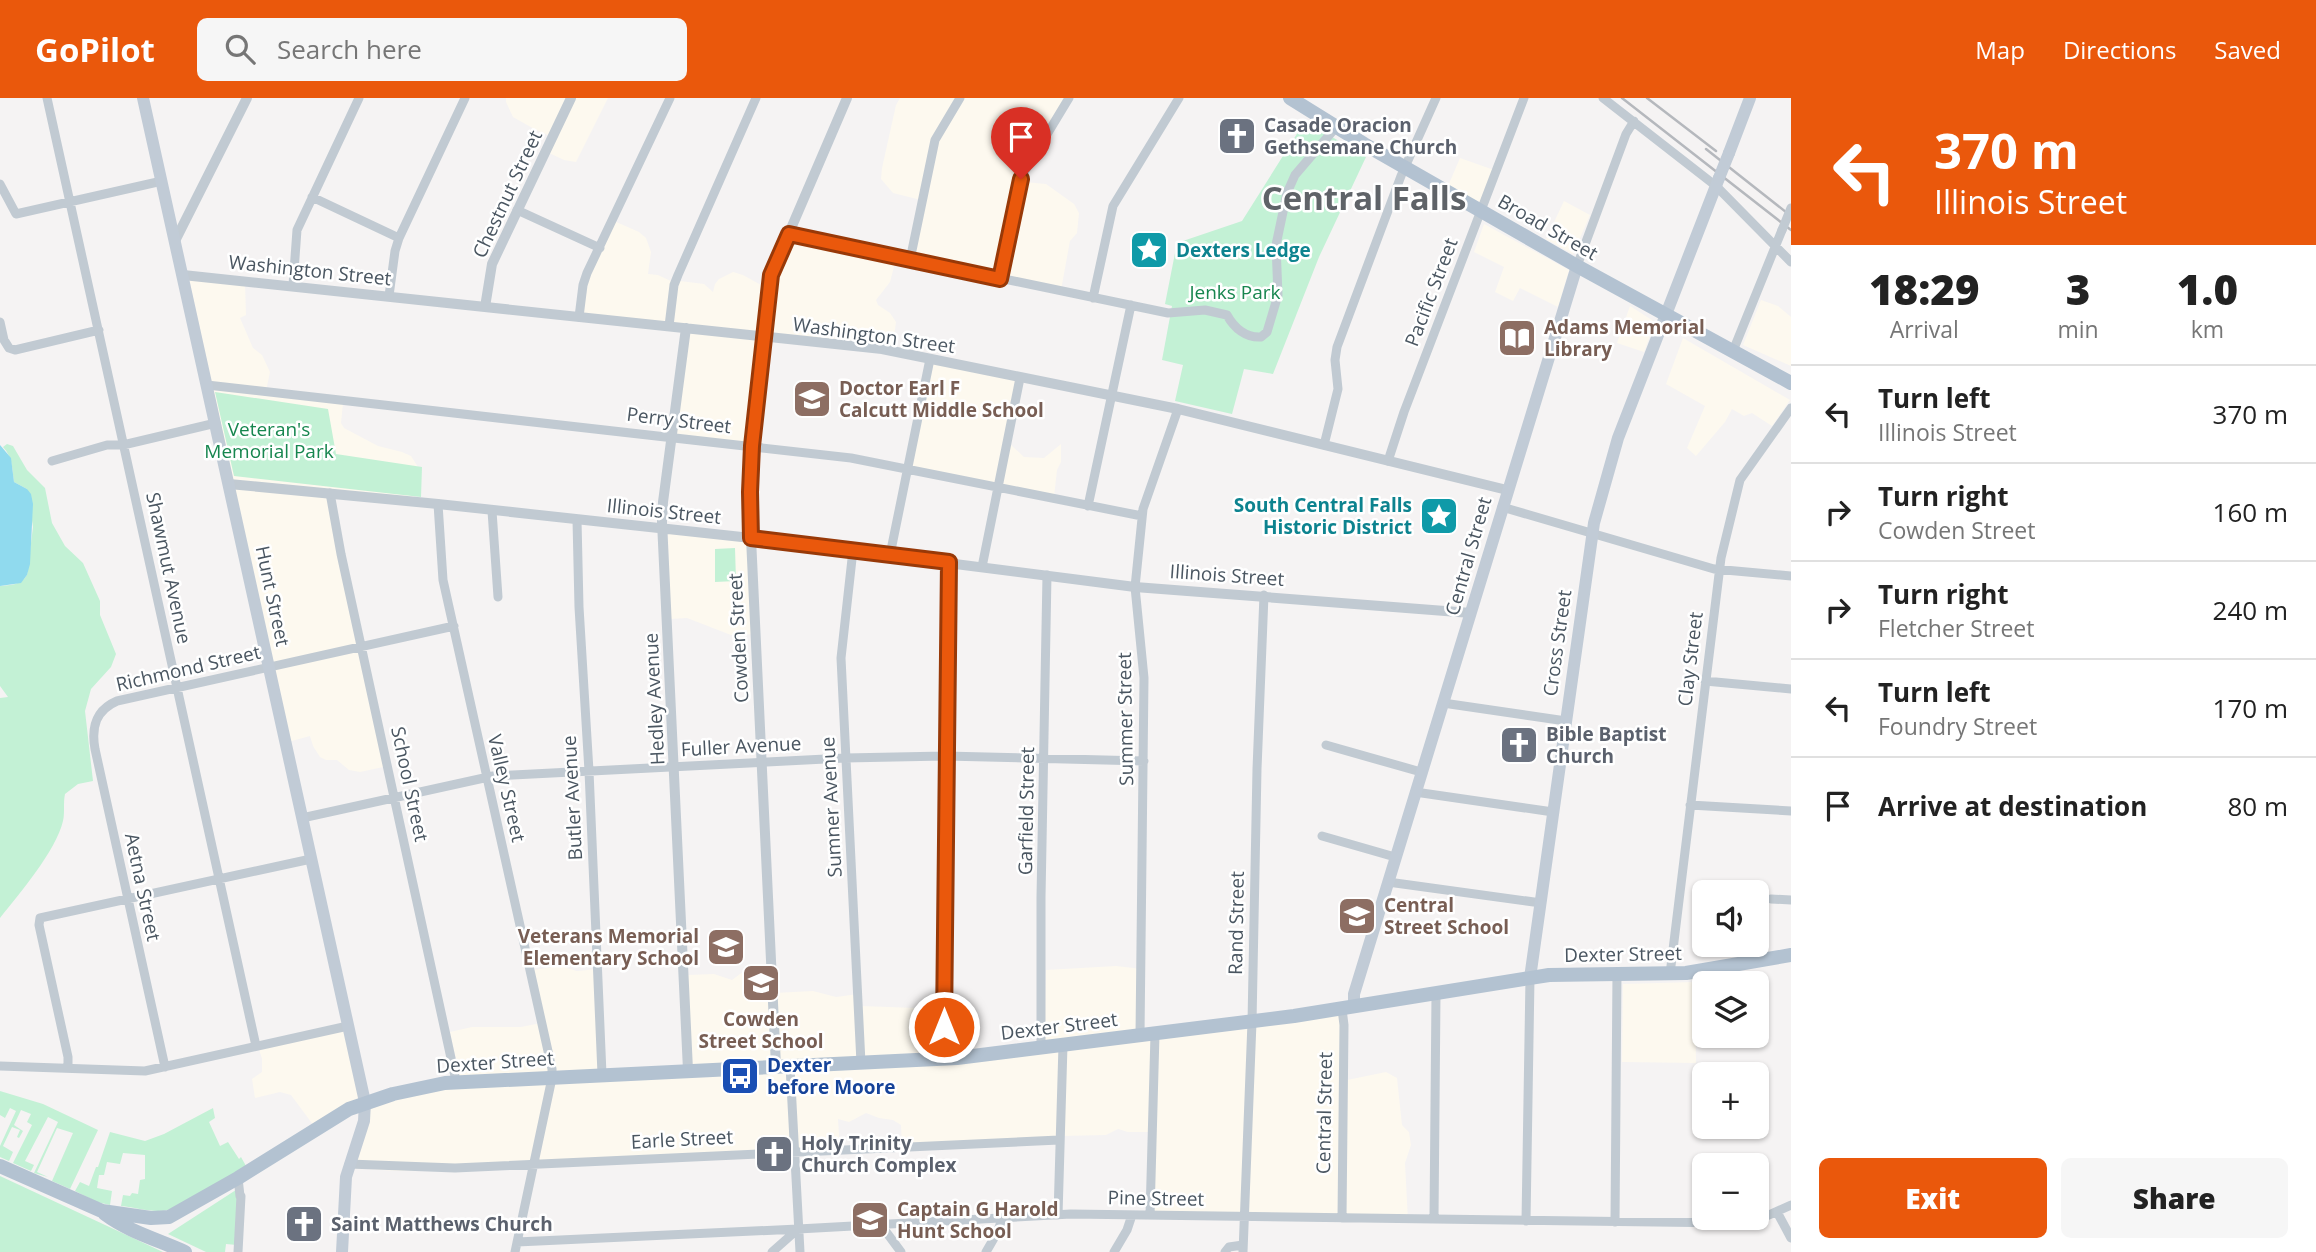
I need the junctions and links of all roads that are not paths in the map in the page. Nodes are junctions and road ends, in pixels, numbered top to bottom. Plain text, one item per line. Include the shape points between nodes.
1 (47, 98) edge
2 (143, 98) edge
3 (247, 98) edge
4 (359, 98) edge
5 (465, 98) edge
6 (571, 98) edge
7 (670, 98) edge
8 (757, 98) edge
9 (847, 98) edge
10 (960, 98) edge
11 (1069, 98) edge
12 (1179, 98) edge
13 (1290, 98) edge
14 (1436, 98) edge
15 (1524, 98) edge
16 (1603, 98) edge
17 (1750, 98) edge
18 (1634, 121) junction
19 (1337, 126) junction
20 (1405, 167) junction
21 (162, 181) junction
22 (1717, 182) junction
23 (0, 184) edge
24 (312, 197) junction
25 (70, 202) junction
26 (1791, 208) edge
27 (517, 210) junction
28 (1481, 211) junction
29 (789, 234) junction
30 (399, 238) junction
31 (175, 241) junction
32 (1776, 247) junction
33 (600, 248) junction
34 (910, 260) junction
35 (1791, 262) edge
36 (1577, 266) junction
37 (183, 275) junction
38 (1000, 279) junction
39 (293, 285) junction
40 (389, 296) junction
41 (1093, 298) junction
42 (1131, 305) junction
43 (485, 307) junction
44 (1667, 315) junction
45 (579, 317) junction
46 (0, 322) edge
47 (669, 326) junction
48 (686, 328) junction
49 (99, 331) junction
50 (764, 337) junction
51 (1733, 351) junction
52 (930, 359) junction
53 (1020, 378) junction
54 (1791, 383) edge
55 (207, 385) junction
56 (1110, 396) junction
57 (1791, 408) edge
58 (1178, 409) junction
59 (216, 423) junction
60 (672, 437) junction
61 (1324, 444) junction
62 (123, 445) junction
63 (752, 446) junction
64 (52, 461) dead end
65 (1388, 461) junction
66 (908, 469) junction
67 (229, 484) junction
68 (998, 486) junction
69 (1507, 490) junction
70 (330, 493) junction
71 (438, 504) junction
72 (1088, 506) junction
73 (1502, 507) junction
74 (492, 511) junction
75 (1142, 516) junction
76 (577, 520) junction
77 (663, 529) junction
78 (1592, 532) junction
79 (751, 538) junction
80 (853, 550) junction
81 (890, 555) junction
82 (949, 562) junction
83 (982, 567) junction
84 (1719, 570) junction
85 (1047, 575) junction
86 (1791, 576) edge
87 (1135, 587) junction
88 (1264, 595) junction
89 (498, 597) dead end
90 (1471, 613) junction
91 (454, 626) junction
92 (362, 646) junction
93 (269, 667) junction
94 (1705, 681) junction
95 (177, 687) junction
96 (1791, 690) edge
97 (1443, 703) junction
98 (99, 716) joint
99 (1566, 720) junction
100 (1326, 745) dead end
101 (945, 756) junction
102 (1045, 757) junction
103 (845, 758) junction
104 (1144, 761) junction
105 (760, 762) junction
106 (675, 767) junction
107 (589, 771) junction
108 (1421, 772) junction
109 (487, 777) junction
110 (1415, 792) junction
111 (395, 797) junction
112 (1690, 805) junction
113 (1791, 811) edge
114 (1553, 812) junction
115 (302, 818) junction
116 (1322, 836) dead end
117 (1395, 858) junction
118 (311, 859) junction
119 (220, 878) junction
120 (1388, 882) junction
121 (127, 898) junction
122 (1771, 899) dead end
123 (1791, 900) edge
124 (1541, 903) junction
125 (1791, 955) edge
126 (1617, 973) junction
127 (1670, 974) junction
128 (1530, 978) junction
129 (1436, 994) junction
130 (1348, 1008) junction
131 (1252, 1022) junction
132 (348, 1026) junction
133 (1156, 1034) junction
134 (1140, 1035) junction
135 (1063, 1045) junction
136 (256, 1046) junction
137 (1041, 1048) junction
138 (944, 1059) junction
139 (861, 1063) junction
140 (0, 1066) edge
141 (783, 1066) junction
142 (165, 1067) junction
143 (68, 1068) junction
144 (688, 1070) junction
145 (602, 1074) junction
146 (552, 1078) junction
147 (456, 1081) junction
148 (365, 1102) junction
149 (1059, 1140) junction
150 (794, 1152) junction
151 (349, 1164) junction
152 (534, 1164) junction
153 (0, 1166) edge
154 (238, 1178) junction
155 (1791, 1205) edge
156 (102, 1211) junction
157 (1777, 1212) junction
158 (1058, 1215) junction
159 (1132, 1215) junction
160 (1150, 1215) junction
161 (1244, 1217) junction
162 (150, 1218) junction
163 (1342, 1218) junction
164 (1002, 1219) junction
165 (1434, 1219) junction
166 (1526, 1221) junction
167 (1615, 1222) junction
168 (881, 1225) junction
169 (798, 1229) junction
170 (1791, 1238) edge
171 (517, 1241) junction
172 (1243, 1249) edge
173 (180, 1250) edge
174 (238, 1252) edge
175 (342, 1252) edge
176 (515, 1252) edge
177 (772, 1252) edge
178 (800, 1252) edge
179 (901, 1252) edge
180 (986, 1252) edge
181 (1114, 1252) edge
182 (1225, 1252) edge

1 - 25 street, Shawmut Avenue
2 - 21 main road, Hunt Street
3 - 31 street
4 - 24 street
5 - 30 street
6 - 27 street, Chestnut Street
7 - 33 street
8 - 47 street via 674,285
9 - 29 street, Cowden Street
10 - 34 street via 935,140
11 - 38 street via 1023,173
12 - 41 street via 1112,206
13 - 19 main road, Broad Street
14 - 20 street
15 - 28 street, Pacific Street
16 - 18 street
17 - 22 main road, Cross Street, bridge
18 - 22 street
18 - 36 street, Central Street
19 - 20 main road, Broad Street
19 - 42 street via 1295,175 1283,203 1276,245 1278,295 1265,335 1248,336 1227,315 1168,313
20 - 28 main road, Broad Street
20 - 61 street via 1337,346 1338,389
21 - 25 street
21 - 31 main road, Hunt Street
22 - 32 street
22 - 44 main road, Cross Street
23 - 25 street via 16,214
24 - 30 street
24 - 39 street via 297,230
25 - 49 street, Shawmut Avenue
26 - 32 street, bridge
27 - 33 street
27 - 43 street, Chestnut Street via 492,264
28 - 36 main road, Broad Street
28 - 65 street, Pacific Street
29 - 34 street
29 - 50 street, Cowden Street via 771,275
30 - 40 street
31 - 37 main road, Hunt Street
32 - 35 street
32 - 51 street
33 - 45 street via 583,285
34 - 38 street
36 - 44 main road, Broad Street
36 - 69 main road, Central Street
37 - 39 street, Washington Street
37 - 55 main road, Hunt Street
38 - 41 street
39 - 40 street, Washington Street
40 - 43 street, Washington Street
41 - 42 street
42 - 56 street
43 - 45 street, Washington Street
44 - 51 main road, Broad Street
44 - 78 main road, Cross Street via 1618,438
45 - 47 street, Washington Street
46 - 49 street via 4,340 15,350
47 - 48 street, Washington Street
48 - 50 street, Washington Street
48 - 60 street, Hedley Avenue
49 - 62 street, Shawmut Avenue
50 - 52 street, Washington Street via 874,348
50 - 63 street, Cowden Street
51 - 54 main road, Broad Street
52 - 53 street, Washington Street
52 - 66 street
53 - 56 street, Washington Street
53 - 68 street
55 - 59 main road, Hunt Street
55 - 60 street, Perry Street
56 - 58 street, Washington Street
56 - 72 street
57 - 84 street, Clay Street via 1740,480
58 - 61 street, Washington Street
58 - 75 street, Summer Street
59 - 62 street
59 - 67 main road, Hunt Street
60 - 63 street, Perry Street
60 - 77 street, Hedley Avenue
61 - 65 street, Washington Street
62 - 64 street
62 - 95 street, Shawmut Avenue
63 - 66 street, Perry Street
63 - 79 street, Cowden Street
65 - 69 street, Washington Street
66 - 68 street, Perry Street
66 - 81 street
67 - 70 street, Illinois Street
67 - 93 main road, Hunt Street
68 - 72 street, Perry Street
68 - 83 street
69 - 73 main road, Central Street
70 - 71 street, Illinois Street
70 - 92 street, School Street
71 - 74 street, Illinois Street
71 - 91 street, Valley Street via 443,580
72 - 75 street, Perry Street
73 - 78 street
73 - 90 main road, Central Street
74 - 76 street, Illinois Street
74 - 89 street
75 - 87 street, Summer Street
76 - 77 street, Illinois Street
76 - 107 street, Butler Avenue
77 - 79 street, Illinois Street
77 - 106 street, Hedley Avenue
78 - 84 street
78 - 99 main road, Cross Street
79 - 80 street, Illinois Street
79 - 105 street, Cowden Street
80 - 81 street, Illinois Street
80 - 103 street, Sumner Avenue via 842,642
81 - 82 street, Illinois Street
82 - 83 street, Illinois Street
82 - 101 street
83 - 85 street, Illinois Street
84 - 86 street
84 - 94 street, Clay Street
85 - 87 street, Illinois Street
85 - 102 street, Garfield Street
87 - 88 street, Illinois Street
87 - 104 street, Summer Street via 1144,664
88 - 90 street, Illinois Street
88 - 131 street, Rand Street
90 - 97 main road, Central Street
91 - 92 street, Richmond Street
91 - 109 street, Valley Street
92 - 93 street, Richmond Street
92 - 111 street, School Street
93 - 95 street, Richmond Street
93 - 115 main road, Hunt Street
94 - 96 street
94 - 112 street, Clay Street
95 - 98 street, Richmond Street via 117,701
95 - 119 street, Shawmut Avenue
97 - 99 street
97 - 108 main road, Central Street
98 - 121 street, Aetna Street via 92,735
99 - 114 main road, Cross Street
100 - 108 street
101 - 102 street, Fuller Avenue
101 - 103 street, Fuller Avenue
101 - 138 street
102 - 104 street, Fuller Avenue
102 - 137 street, Garfield Street
103 - 105 street, Fuller Avenue
103 - 139 street, Sumner Avenue
104 - 134 street, Summer Street
105 - 106 street, Fuller Avenue
105 - 141 street, Cowden Street
106 - 107 street, Fuller Avenue
106 - 144 street, Hedley Avenue
107 - 109 street, Fuller Avenue
107 - 145 street, Butler Avenue
108 - 110 main road, Central Street
109 - 111 street, Fuller Avenue
109 - 146 street, Valley Street
110 - 114 street
110 - 117 main road, Central Street
111 - 115 street, Fuller Avenue
111 - 147 street, School Street
112 - 113 street
112 - 127 street, Clay Street
114 - 124 main road, Cross Street
115 - 118 main road, Hunt Street
116 - 117 street
117 - 120 main road, Central Street
118 - 119 street
118 - 132 main road, Hunt Street
119 - 121 street
119 - 136 street, Shawmut Avenue
120 - 124 street
120 - 130 main road, Central Street
121 - 142 street, Aetna Street
121 - 143 street via 40,918
122 - 123 street
124 - 128 main road, Cross Street
125 - 127 main road, Dexter Street
126 - 127 main road, Dexter Street
126 - 128 main road, Dexter Street
126 - 167 street
128 - 129 main road, Dexter Street
128 - 166 street, Cross Street
129 - 130 main road, Dexter Street
129 - 165 street
130 - 131 main road, Dexter Street
130 - 163 street, Central Street
131 - 133 main road, Dexter Street
131 - 161 street, Rand Street
132 - 136 street
132 - 148 main road, Hunt Street
133 - 134 main road, Dexter Street
133 - 160 street
134 - 135 main road, Dexter Street
135 - 137 main road, Dexter Street
135 - 149 street
136 - 142 street
137 - 138 main road, Dexter Street
138 - 139 main road, Dexter Street
139 - 141 main road, Dexter Street
140 - 143 street
141 - 144 main road, Dexter Street
141 - 150 street
142 - 143 street via 145,1071
144 - 145 main road, Dexter Street
145 - 146 main road, Dexter Street
146 - 147 main road, Dexter Street
146 - 152 street
147 - 148 main road, Dexter Street
148 - 151 main road via 364,1121
148 - 154 main road, Dexter Street
149 - 150 street, Earle Street
149 - 158 street
150 - 152 street, Earle Street
150 - 169 street
151 - 152 street, Earle Street via 455,1168
151 - 175 main road
152 - 171 street
153 - 156 main road
154 - 162 main road, Dexter Street via 176,1215
154 - 174 street
155 - 157 street, Pine Street
156 - 162 main road
156 - 173 main road
157 - 167 street, Pine Street via 1731,1223
157 - 170 street
158 - 159 street, Pine Street
158 - 164 street, Pine Street
159 - 160 street, Pine Street
159 - 181 street
160 - 161 street, Pine Street
161 - 163 street, Pine Street
161 - 172 street, Rand Street
162 - 173 main road
163 - 165 street, Pine Street
164 - 168 street, Pine Street
164 - 180 street
165 - 166 street, Pine Street
166 - 167 street, Pine Street
168 - 169 street, Pine Street
168 - 179 street
169 - 171 street, Pine Street
169 - 177 street
169 - 178 street
171 - 176 street
172 - 182 street via 1229,1247

